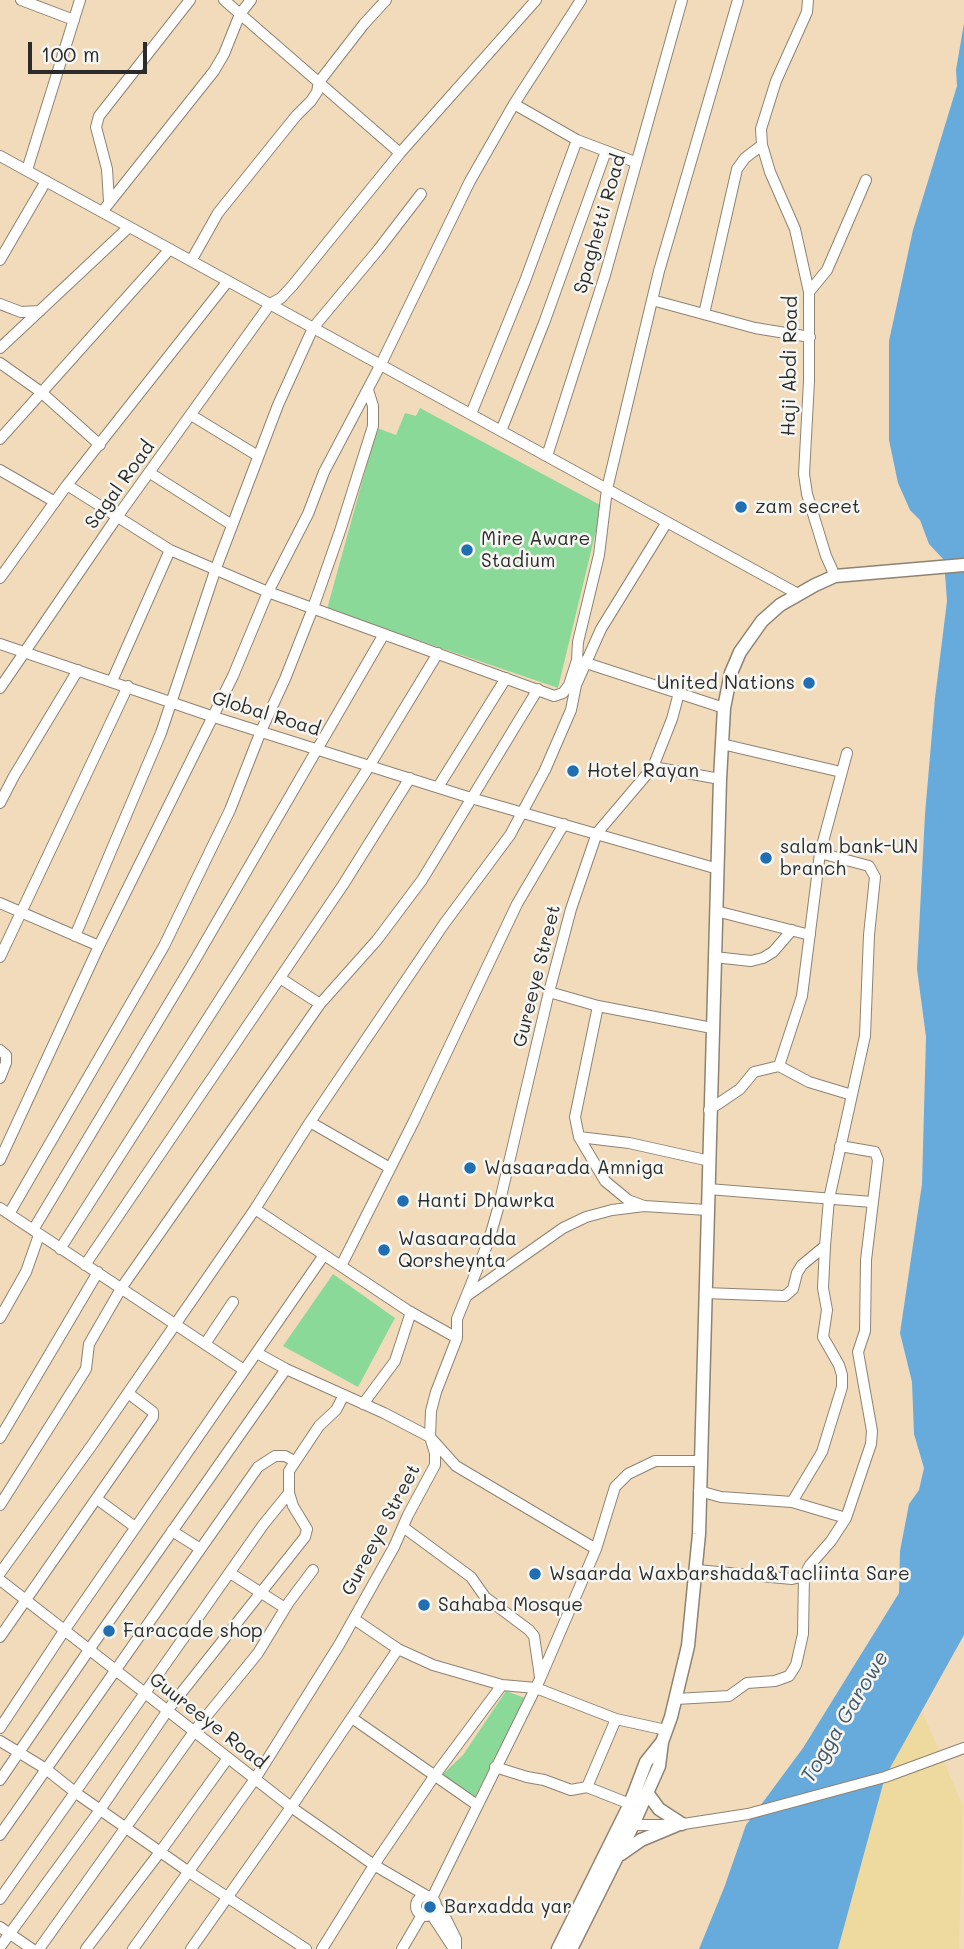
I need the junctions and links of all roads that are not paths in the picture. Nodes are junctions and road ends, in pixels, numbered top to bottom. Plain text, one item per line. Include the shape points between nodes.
1 (21, 0) edge
2 (80, 0) edge
3 (190, 0) edge
4 (224, 0) edge
5 (251, 0) edge
6 (386, 0) edge
7 (536, 0) edge
8 (581, 0) edge
9 (681, 0) edge
10 (738, 0) edge
11 (808, 0) edge
12 (240, 14) junction
13 (74, 19) junction
14 (319, 82) junction
15 (514, 104) junction
16 (577, 140) junction
17 (762, 145) junction
18 (606, 152) junction
19 (400, 153) junction
20 (0, 156) edge
21 (635, 162) junction
22 (26, 170) junction
23 (866, 180) dead end
24 (46, 181) junction
25 (421, 194) dead end
26 (109, 201) junction
27 (102, 212) junction
28 (129, 226) junction
29 (170, 249) junction
30 (0, 260) edge
31 (191, 261) junction
32 (228, 281) junction
33 (809, 292) junction
34 (652, 300) junction
35 (0, 304) edge
36 (270, 304) junction
37 (40, 311) junction
38 (704, 314) junction
39 (313, 328) junction
40 (810, 337) junction
41 (0, 348) edge
42 (0, 363) edge
43 (381, 365) junction
44 (368, 390) junction
45 (41, 392) junction
46 (471, 414) junction
47 (191, 415) junction
48 (501, 431) junction
49 (0, 439) edge
50 (100, 445) junction
51 (258, 456) junction
52 (547, 456) junction
53 (0, 470) edge
54 (150, 473) junction
55 (67, 485) junction
56 (607, 489) junction
57 (55, 502) junction
58 (117, 517) junction
59 (667, 522) junction
60 (232, 525) junction
61 (170, 550) junction
62 (964, 565) edge
63 (216, 568) junction
64 (835, 576) junction
65 (0, 578) edge
66 (268, 592) junction
67 (797, 594) junction
68 (313, 608) junction
69 (384, 634) junction
70 (0, 644) edge
71 (25, 652) junction
72 (438, 653) junction
73 (581, 662) junction
74 (78, 670) junction
75 (506, 678) junction
76 (112, 681) junction
77 (128, 686) junction
78 (0, 688) edge
79 (538, 689) junction
80 (679, 693) junction
81 (171, 701) junction
82 (724, 708) junction
83 (214, 717) junction
84 (261, 731) junction
85 (722, 744) junction
86 (319, 748) junction
87 (847, 753) dead end
88 (370, 765) junction
89 (653, 767) junction
90 (841, 772) junction
91 (410, 778) junction
92 (720, 779) junction
93 (438, 787) junction
94 (471, 798) junction
95 (0, 803) edge
96 (523, 813) junction
97 (564, 824) junction
98 (597, 834) junction
99 (820, 853) junction
100 (718, 869) junction
101 (0, 903) edge
102 (716, 911) junction
103 (22, 912) junction
104 (792, 930) junction
105 (810, 935) junction
106 (75, 936) junction
107 (99, 946) junction
108 (0, 957) edge
109 (714, 957) junction
110 (281, 978) junction
111 (549, 992) junction
112 (320, 1004) junction
113 (598, 1006) junction
114 (712, 1028) junction
115 (0, 1050) edge
116 (779, 1066) junction
117 (0, 1078) edge
118 (852, 1095) junction
119 (709, 1110) junction
120 (310, 1122) junction
121 (579, 1137) junction
122 (841, 1146) junction
123 (0, 1160) edge
124 (710, 1161) junction
125 (390, 1168) junction
126 (708, 1189) junction
127 (829, 1199) junction
128 (872, 1202) junction
129 (644, 1206) junction
130 (255, 1209) junction
131 (707, 1210) junction
132 (4, 1211) edge
133 (36, 1233) junction
134 (825, 1246) junction
135 (60, 1249) junction
136 (324, 1255) junction
137 (85, 1265) junction
138 (341, 1266) junction
139 (98, 1272) junction
140 (122, 1287) junction
141 (705, 1293) junction
142 (468, 1295) junction
143 (233, 1302) dead end
144 (411, 1312) junction
145 (0, 1318) edge
146 (174, 1325) junction
147 (457, 1338) junction
148 (205, 1344) junction
149 (257, 1353) junction
150 (286, 1369) junction
151 (244, 1370) junction
152 (128, 1393) junction
153 (344, 1395) junction
154 (363, 1404) junction
155 (430, 1437) junction
156 (0, 1438) edge
157 (295, 1461) junction
158 (700, 1461) junction
159 (699, 1491) junction
160 (289, 1493) junction
161 (97, 1499) junction
162 (792, 1502) junction
163 (0, 1505) edge
164 (846, 1518) junction
165 (135, 1527) junction
166 (403, 1527) junction
167 (172, 1531) junction
168 (199, 1548) junction
169 (596, 1549) junction
170 (313, 1570) dead end
171 (697, 1570) junction
172 (0, 1573) edge
173 (230, 1573) junction
174 (804, 1576) junction
175 (0, 1580) edge
176 (261, 1591) junction
177 (24, 1599) junction
178 (285, 1608) junction
179 (354, 1619) junction
180 (63, 1632) junction
181 (0, 1637) edge
182 (398, 1649) junction
183 (88, 1651) junction
184 (114, 1671) junction
185 (538, 1684) junction
186 (502, 1685) junction
187 (143, 1693) junction
188 (676, 1699) junction
189 (167, 1712) junction
190 (352, 1718) junction
191 (617, 1719) junction
192 (0, 1728) edge
193 (194, 1732) junction
194 (664, 1736) junction
195 (0, 1741) edge
196 (964, 1748) edge
197 (19, 1754) junction
198 (228, 1758) junction
199 (495, 1767) junction
200 (46, 1769) junction
201 (435, 1775) junction
202 (254, 1779) junction
203 (0, 1780) edge
204 (587, 1787) junction
205 (76, 1793) junction
206 (648, 1794) junction
207 (630, 1804) junction
208 (477, 1805) junction
209 (292, 1807) junction
210 (100, 1810) junction
211 (627, 1824) junction
212 (680, 1824) junction
213 (126, 1828) junction
214 (0, 1835) edge
215 (160, 1852) junction
216 (618, 1856) junction
217 (374, 1865) junction
218 (189, 1872) junction
219 (400, 1881) junction
220 (228, 1896) junction
221 (0, 1899) edge
222 (428, 1906) junction
223 (0, 1927) edge
224 (9, 1933) junction
225 (0, 1947) edge
226 (32, 1949) edge
227 (39, 1949) edge
228 (86, 1949) edge
229 (133, 1949) edge
230 (191, 1949) edge
231 (306, 1949) edge
232 (322, 1949) edge
233 (402, 1949) edge
234 (455, 1949) edge
235 (558, 1949) edge
236 (571, 1949) edge

1 - 13 street
2 - 13 street
3 - 26 street via 99,116 96,127 107,169
4 - 12 street
5 - 12 street
6 - 14 street
7 - 19 street, Sagal Road
8 - 15 street
9 - 21 street, Spaghetti Road
10 - 34 street
11 - 17 street, Haji Abdi Road via 766,108
12 - 14 street
12 - 26 street via 214,71
13 - 22 street
14 - 19 street
14 - 31 street via 312,101 218,213
15 - 16 street
15 - 43 street via 470,181
16 - 18 street
16 - 46 street
17 - 33 street, Haji Abdi Road via 795,229
17 - 38 street via 737,169
18 - 21 street
18 - 48 street
19 - 36 street, Sagal Road via 293,285
20 - 22 street
21 - 52 street, Spaghetti Road via 605,275
22 - 24 street
23 - 33 street via 827,271
24 - 27 street
24 - 30 street
25 - 39 street
26 - 27 street
27 - 28 street
28 - 29 street
28 - 37 street
29 - 31 street
29 - 45 street
31 - 32 street
32 - 36 street
32 - 50 street
33 - 40 street, Haji Abdi Road
34 - 38 street
34 - 56 street
35 - 37 street via 21,312
36 - 39 street
36 - 47 street, Sagal Road
37 - 41 street
38 - 40 street
39 - 43 street
39 - 51 street
40 - 64 street, Haji Abdi Road via 804,474
42 - 45 street
43 - 44 street
43 - 46 street
44 - 66 street
44 - 68 street via 373,426
45 - 49 street
45 - 50 street
46 - 48 street
47 - 51 street
47 - 54 street, Sagal Road
48 - 52 street
50 - 55 street
51 - 60 street
52 - 56 street
53 - 57 street
54 - 58 street, Sagal Road
54 - 60 street
55 - 57 street
55 - 58 street
56 - 59 street
56 - 73 street via 599,555 578,642
57 - 65 street
58 - 61 street
58 - 71 street, Sagal Road
59 - 67 street
59 - 73 street
60 - 63 street
61 - 63 street
61 - 76 street
62 - 64 main road
63 - 66 street
63 - 81 street
64 - 67 main road
66 - 68 street
66 - 83 street
67 - 82 main road via 750,636 731,673
68 - 69 street
68 - 84 street
69 - 72 street
69 - 86 street
70 - 71 street, Global Road
71 - 74 street, Global Road
71 - 78 street, Sagal Road
72 - 75 street
72 - 88 street
73 - 79 street via 563,693 554,696
73 - 80 street
73 - 96 street via 571,710
74 - 76 street, Global Road
74 - 95 street
75 - 79 street
75 - 93 street
76 - 77 street, Global Road
77 - 81 street, Global Road
77 - 103 street
79 - 94 street
80 - 82 street
80 - 89 street
81 - 83 street, Global Road
81 - 106 street
82 - 85 main road
83 - 84 street, Global Road
83 - 107 street
84 - 86 street, Global Road
84 - 132 street via 230,810 164,946
85 - 90 street
85 - 92 main road
86 - 88 street, Global Road
86 - 133 street
87 - 90 street
88 - 91 street, Global Road
88 - 135 street
89 - 92 street
89 - 98 street
90 - 99 street
91 - 93 street, Global Road
91 - 110 street
92 - 100 main road
93 - 94 street, Global Road
94 - 96 street, Global Road
94 - 112 street via 422,880
96 - 97 street, Global Road
96 - 120 street
97 - 98 street, Global Road
97 - 125 street via 517,904
98 - 100 street, Global Road
98 - 111 street, Gureeye Street
99 - 105 street
99 - 118 street via 869,866 875,877 865,1036
100 - 102 main road
101 - 103 street
102 - 104 street
102 - 109 main road
103 - 106 street
103 - 108 street
104 - 105 street
104 - 109 street via 763,958
105 - 116 street via 802,996
106 - 107 street
107 - 123 street
109 - 114 main road
110 - 112 street
110 - 137 street
111 - 113 street
111 - 142 street, Gureeye Street via 499,1205
112 - 140 street
113 - 114 street
113 - 121 street via 575,1117
114 - 119 main road
115 - 117 street via 6,1055
116 - 118 street via 809,1082
116 - 119 street via 754,1072 740,1089
118 - 122 street
119 - 124 main road
120 - 125 street
120 - 130 street
121 - 124 street
121 - 129 street via 605,1181 628,1200
122 - 127 street
122 - 128 street via 878,1156
124 - 126 main road
125 - 138 street
126 - 127 street
126 - 131 main road
127 - 128 street
127 - 134 street
128 - 164 street via 864,1276 865,1331 858,1352 871,1444
129 - 131 street
129 - 142 street via 612,1210 564,1227
130 - 136 street
130 - 146 street
131 - 141 main road
132 - 133 street
133 - 135 street
133 - 145 street via 26,1272
134 - 141 street via 802,1265 793,1289 785,1296
134 - 162 street via 823,1338 839,1365 842,1387 822,1452
135 - 137 street
136 - 138 street
136 - 149 street
137 - 139 street
138 - 144 street
139 - 140 street
139 - 156 street
140 - 146 street
140 - 163 street via 89,1344 86,1369
141 - 158 main road
142 - 147 street, Gureeye Street via 457,1319
143 - 148 street
144 - 147 street
144 - 154 street via 395,1361
146 - 148 street
146 - 152 street
147 - 155 street, Gureeye Street via 436,1392
148 - 151 street
149 - 150 street
149 - 151 street
150 - 153 street
150 - 167 street
151 - 165 street
152 - 161 street via 153,1412 153,1417
152 - 172 street
153 - 154 street
153 - 157 street
154 - 155 street
155 - 166 street, Gureeye Street via 435,1465
155 - 169 street via 456,1466
157 - 160 street via 289,1471
157 - 168 street via 275,1456 258,1467
158 - 159 main road
158 - 169 street via 655,1461 628,1474 615,1487
159 - 162 street
159 - 171 main road
160 - 173 street
160 - 176 street via 307,1529 305,1537
161 - 165 street
161 - 177 street
162 - 164 street
164 - 174 street
165 - 180 street
166 - 179 street, Gureeye Street
166 - 185 street via 471,1577 485,1598 529,1630 534,1636
167 - 168 street
167 - 183 street
168 - 184 street
169 - 185 street
170 - 178 street
171 - 174 street via 792,1579
171 - 188 main road
173 - 176 street
173 - 187 street
174 - 188 street via 803,1634 789,1676 747,1683 729,1696
175 - 177 street, Guureeye Road
176 - 178 street
176 - 189 street
177 - 180 street, Guureeye Road
177 - 181 street
178 - 193 street via 258,1653
179 - 182 street
179 - 202 street, Gureeye Street
180 - 183 street, Guureeye Road
180 - 192 street
182 - 186 street via 433,1665
182 - 190 street
183 - 184 street, Guureeye Road
183 - 197 street
184 - 187 street, Guureeye Road
184 - 200 street
185 - 186 street
185 - 191 street
185 - 199 street
186 - 201 street
187 - 189 street, Guureeye Road
187 - 205 street
188 - 194 main road
189 - 193 street, Guureeye Road
189 - 210 street
190 - 201 street
190 - 209 street
191 - 194 street
191 - 204 street
193 - 198 street, Guureeye Road
193 - 213 street
194 - 206 main road
194 - 207 main road via 646,1762
195 - 197 street
196 - 212 street via 885,1777 748,1814
197 - 200 street
197 - 203 street
198 - 202 street, Guureeye Road
198 - 215 street
199 - 204 street via 571,1790
199 - 208 street
200 - 205 street
200 - 214 street
201 - 208 street
201 - 217 street
202 - 209 street, Guureeye Road
202 - 218 street, Gureeye Street
204 - 207 street
205 - 210 street
205 - 221 street
206 - 211 main road
206 - 212 main road
207 - 211 main road
208 - 222 street
209 - 217 street, Guureeye Road
209 - 220 street
210 - 213 street
210 - 224 street
211 - 212 street
211 - 216 main road
211 - 235 main road
212 - 216 main road via 641,1840
213 - 215 street
213 - 227 street
215 - 218 street
215 - 228 street
216 - 236 main road
217 - 219 street, Guureeye Road
217 - 232 street
218 - 220 street
218 - 229 street, Gureeye Street
219 - 222 street
219 - 222 street, Guureeye Road
220 - 230 street
220 - 231 street
222 - 233 street
222 - 234 street
223 - 224 street
224 - 225 street
224 - 226 street

